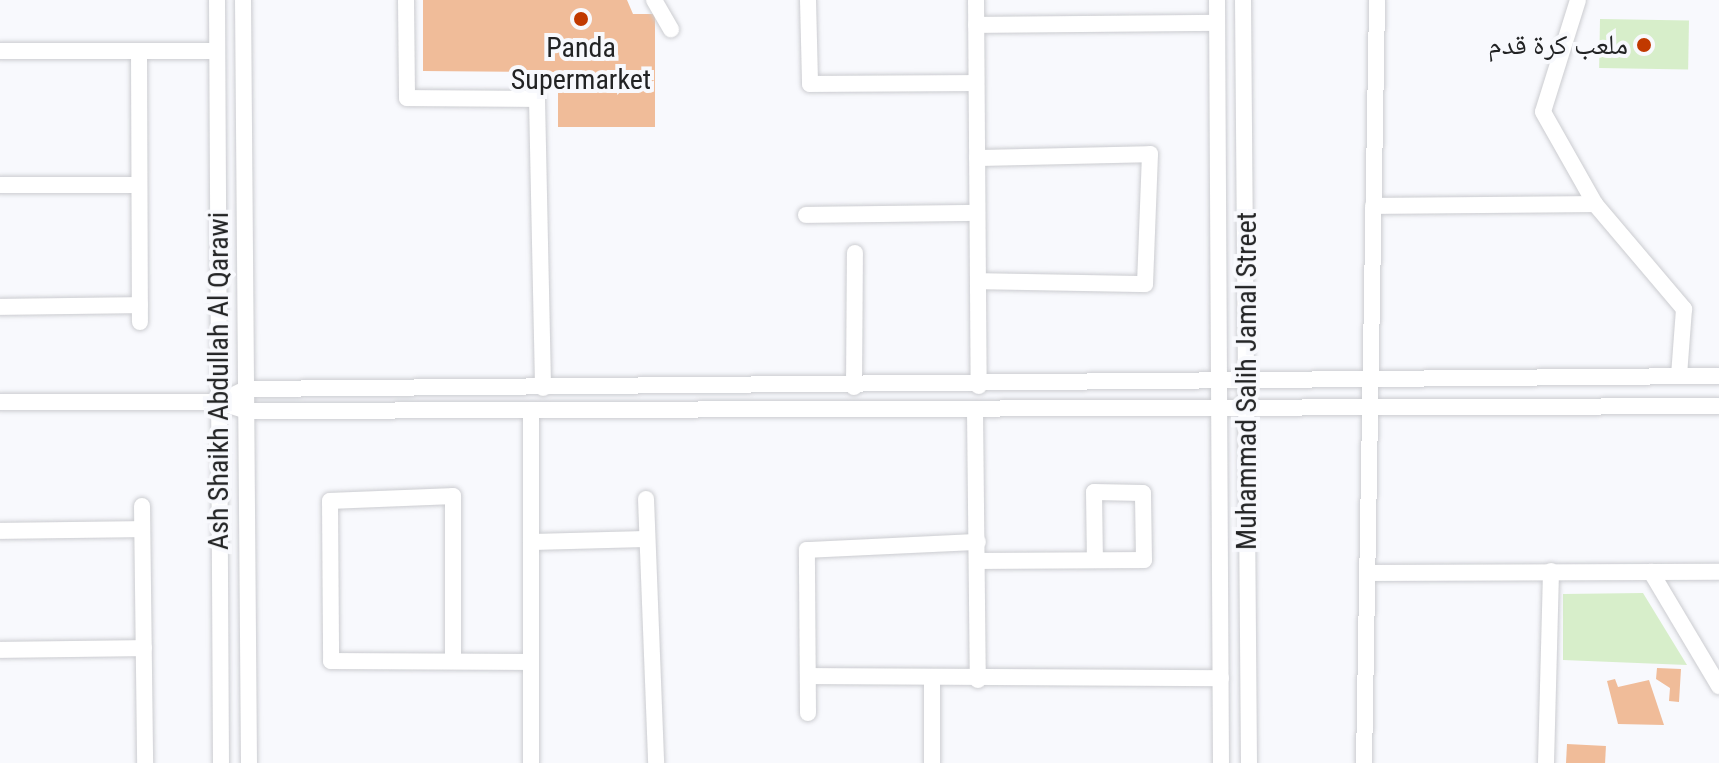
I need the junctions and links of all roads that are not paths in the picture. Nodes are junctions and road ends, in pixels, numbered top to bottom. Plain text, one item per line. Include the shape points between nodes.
1 (217, 0) edge
2 (243, 0) edge
3 (406, 0) edge
4 (654, 0) edge
5 (808, 0) edge
6 (976, 0) edge
7 (1217, 0) edge
8 (1243, 0) edge
9 (1377, 0) edge
10 (1578, 0) edge
11 (1217, 23) junction
12 (976, 25) junction
13 (671, 29) dead end
14 (0, 51) edge
15 (139, 51) junction
16 (217, 51) junction
17 (976, 83) junction
18 (977, 158) junction
19 (0, 185) edge
20 (139, 185) junction
21 (1595, 204) junction
22 (1373, 206) junction
23 (977, 213) junction
24 (806, 215) dead end
25 (855, 253) dead end
26 (978, 281) junction
27 (0, 307) edge
28 (1679, 376) junction
29 (1719, 376) edge
30 (1370, 379) junction
31 (1247, 383) junction
32 (1219, 384) junction
33 (979, 386) junction
34 (854, 387) junction
35 (543, 388) junction
36 (246, 389) junction
37 (0, 402) edge
38 (219, 402) junction
39 (1719, 406) edge
40 (1219, 409) junction
41 (1247, 409) junction
42 (1371, 409) junction
43 (975, 410) junction
44 (247, 411) junction
45 (531, 411) junction
46 (646, 499) dead end
47 (142, 506) dead end
48 (142, 529) junction
49 (0, 531) edge
50 (647, 539) junction
51 (531, 542) junction
52 (978, 542) junction
53 (1095, 560) junction
54 (979, 561) junction
55 (1551, 571) junction
56 (1651, 572) junction
57 (1719, 572) edge
58 (1369, 573) junction
59 (144, 648) junction
60 (0, 650) edge
61 (453, 661) junction
62 (531, 662) junction
63 (808, 676) junction
64 (1221, 678) junction
65 (932, 680) junction
66 (978, 680) junction
67 (1719, 686) edge
68 (808, 713) dead end
69 (145, 763) edge
70 (221, 763) edge
71 (249, 763) edge
72 (531, 763) edge
73 (656, 763) edge
74 (932, 763) edge
75 (1221, 763) edge
76 (1249, 763) edge
77 (1364, 763) edge
78 (1546, 763) edge

1 - 16 street, Ash Shaikh Abdullah Al Qarawi
2 - 36 street
3 - 35 street via 407,98 537,99
4 - 13 street
5 - 17 street via 810,84
6 - 12 street
7 - 11 street, Muhammad Salih Jamal Street
8 - 31 street, Muhammad Salih Jamal Street
9 - 22 street
10 - 21 street via 1543,112
11 - 12 street
11 - 32 street, Muhammad Salih Jamal Street
12 - 17 street
14 - 15 street
15 - 16 street
15 - 20 street
16 - 38 street, Ash Shaikh Abdullah Al Qarawi
17 - 18 street
18 - 23 street
18 - 26 street via 1150,154 1145,284
19 - 20 street
20 - 27 street via 140,313
21 - 22 street
21 - 28 street via 1684,309
22 - 30 street
23 - 24 street
23 - 26 street
25 - 34 street
26 - 33 street
28 - 29 street
28 - 30 street
30 - 31 street
30 - 42 street
31 - 32 street
31 - 41 street, Muhammad Salih Jamal Street
32 - 33 street
32 - 40 street, Muhammad Salih Jamal Street
33 - 34 street
34 - 35 street
35 - 36 street
36 - 38 street
36 - 44 street
37 - 38 street
38 - 44 street
38 - 70 street, Ash Shaikh Abdullah Al Qarawi
39 - 42 street
40 - 41 street
40 - 43 street
40 - 64 street, Muhammad Salih Jamal Street
41 - 42 street
41 - 76 street, Muhammad Salih Jamal Street
42 - 58 street
43 - 45 street
43 - 52 street
44 - 45 street
44 - 71 street
45 - 51 street
46 - 50 street
47 - 48 street
48 - 49 street
48 - 59 street
50 - 51 street
50 - 73 street
51 - 62 street
52 - 54 street
52 - 63 street via 807,550
53 - 53 street via 1144,560 1143,493 1094,492
53 - 54 street
54 - 66 street
55 - 56 street
55 - 58 street
55 - 78 street
56 - 57 street
56 - 67 street
58 - 77 street
59 - 60 street
59 - 69 street
61 - 61 street via 331,661 330,501 453,496
61 - 62 street
62 - 72 street
63 - 65 street
63 - 68 street
64 - 66 street
64 - 75 street, Muhammad Salih Jamal Street
65 - 66 street
65 - 74 street

